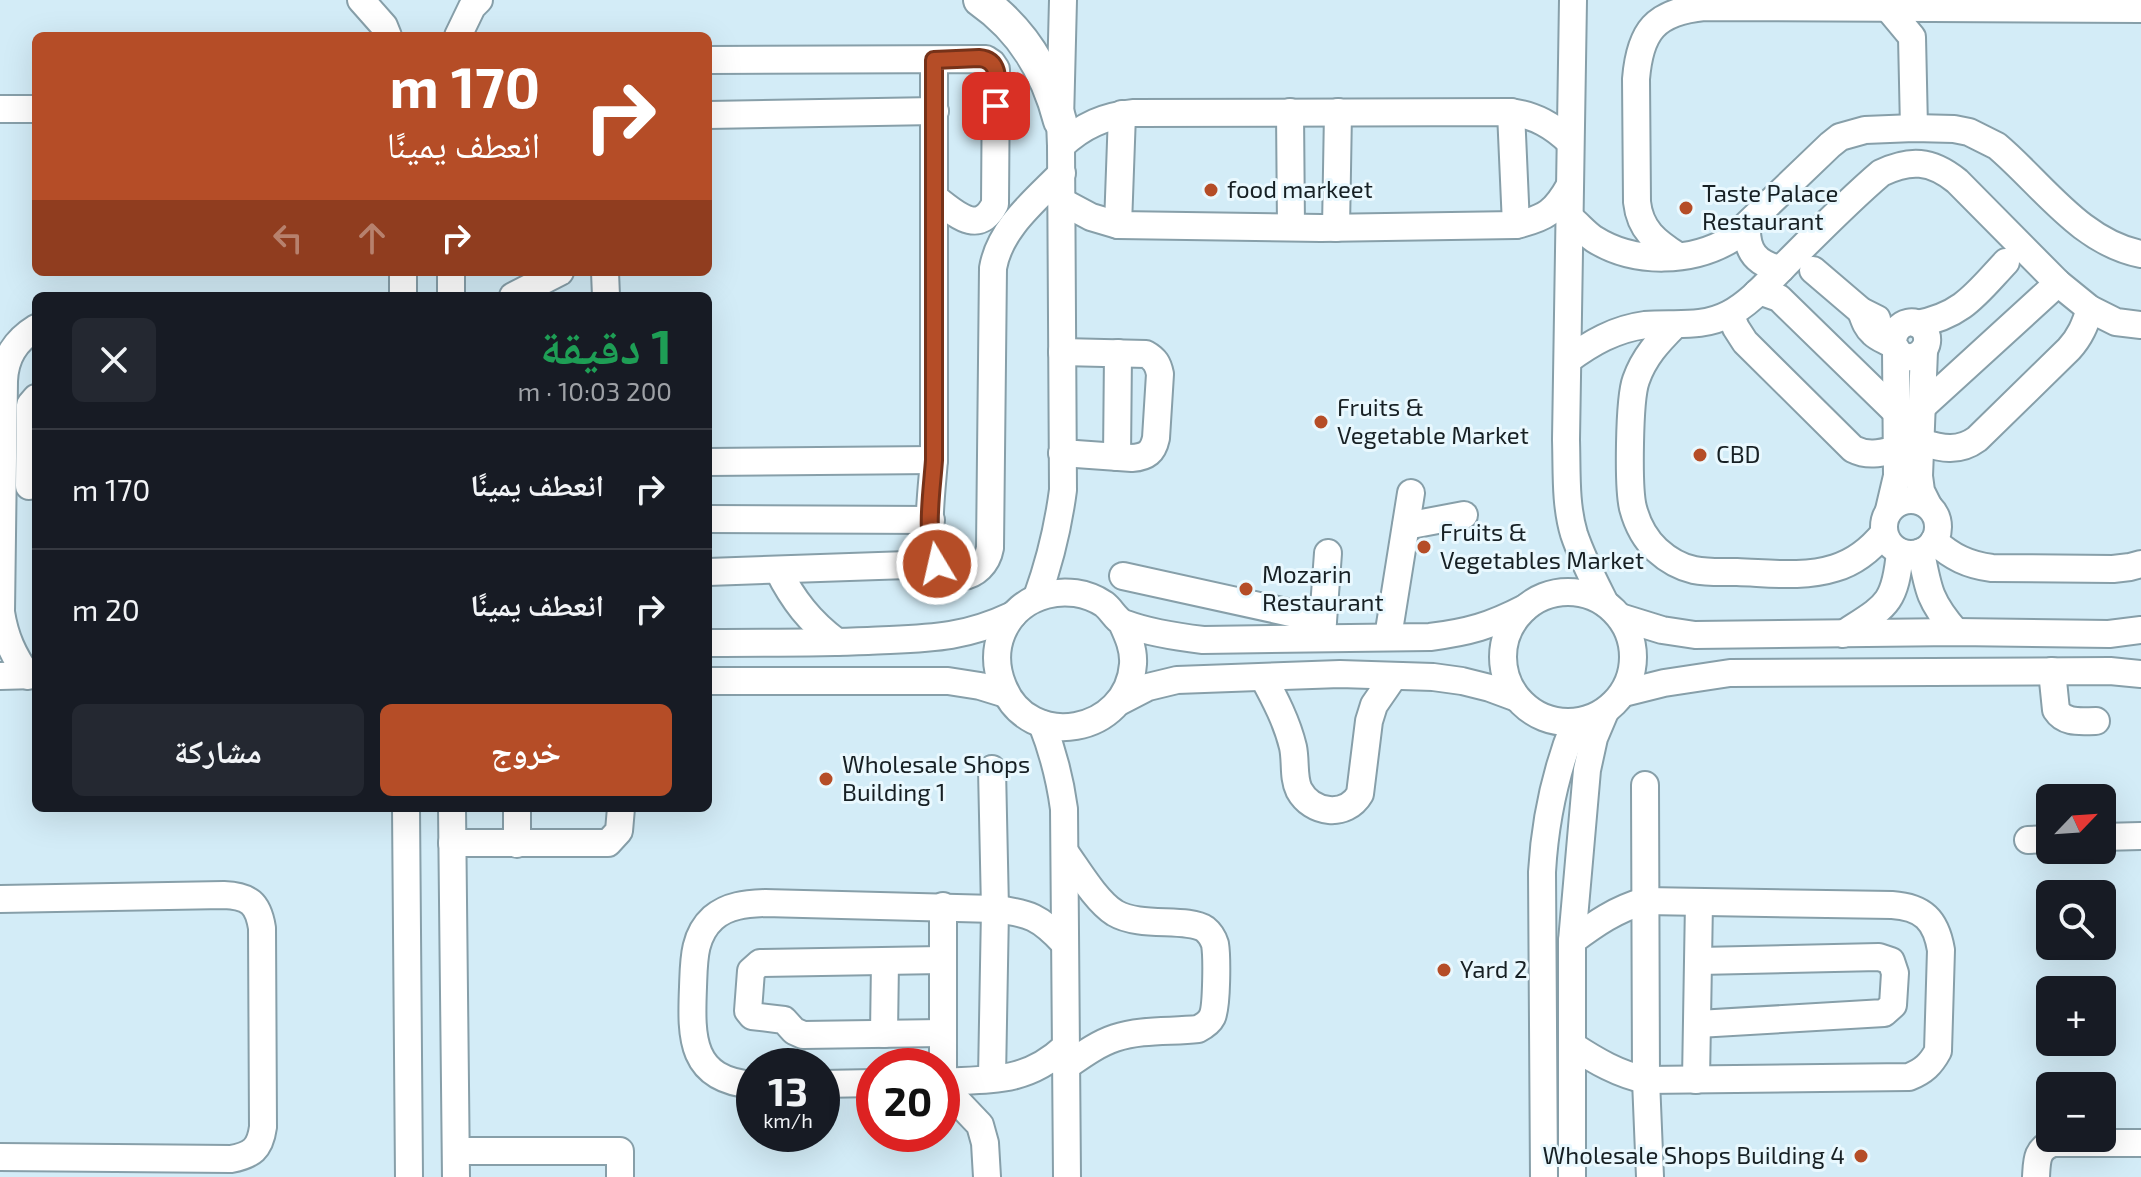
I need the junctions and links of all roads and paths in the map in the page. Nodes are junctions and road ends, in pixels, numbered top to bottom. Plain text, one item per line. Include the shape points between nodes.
1 (361, 0) edge
2 (479, 0) edge
3 (980, 0) edge
4 (1063, 0) edge
5 (1573, 0) edge
6 (1887, 7) junction
7 (1940, 7) junction
8 (2141, 9) edge
9 (386, 32) edge
10 (460, 32) edge
11 (1912, 37) junction
12 (712, 60) edge
13 (934, 60) junction
14 (0, 109) edge
15 (32, 109) edge
16 (935, 111) junction
17 (1290, 112) junction
18 (1338, 112) junction
19 (1511, 112) junction
20 (1122, 114) junction
21 (712, 115) edge
22 (1914, 128) junction
23 (1060, 133) junction
24 (1570, 142) junction
25 (1062, 173) junction
26 (1570, 185) junction
27 (935, 198) junction
28 (1061, 201) junction
29 (1570, 218) junction
30 (1118, 225) junction
31 (1516, 225) junction
32 (1747, 226) junction
33 (1291, 227) junction
34 (1336, 228) junction
35 (2141, 250) edge
36 (1678, 256) junction
37 (2006, 262) dead end
38 (1781, 269) junction
39 (1813, 270) dead end
40 (552, 276) edge
41 (2058, 283) junction
42 (521, 292) edge
43 (1757, 293) junction
44 (2090, 309) junction
45 (1730, 314) junction
46 (1675, 325) junction
47 (2141, 325) edge
48 (0, 326) edge
49 (32, 327) edge
50 (32, 330) edge
51 (1910, 340) junction
52 (1062, 352) junction
53 (1118, 353) junction
54 (1568, 360) junction
55 (32, 403) edge
56 (1909, 410) junction
57 (1908, 446) junction
58 (1062, 453) junction
59 (1117, 457) junction
60 (934, 460) junction
61 (712, 462) edge
62 (29, 486) dead end
63 (1411, 493) dead end
64 (1928, 505) junction
65 (1464, 515) dead end
66 (712, 519) edge
67 (931, 520) junction
68 (1406, 526) junction
69 (1906, 538) junction
70 (1328, 553) dead end
71 (937, 564) junction
72 (2141, 564) edge
73 (778, 570) junction
74 (712, 572) edge
75 (1123, 576) dead end
76 (1037, 597) junction
77 (1525, 608) junction
78 (1612, 610) junction
79 (1013, 615) junction
80 (1122, 623) junction
81 (1322, 629) junction
82 (2141, 630) edge
83 (1956, 632) junction
84 (1843, 634) junction
85 (1388, 637) junction
86 (837, 642) junction
87 (712, 643) edge
88 (2052, 671) junction
89 (2141, 674) edge
90 (0, 676) edge
91 (32, 676) edge
92 (1394, 676) junction
93 (1263, 677) junction
94 (712, 681) edge
95 (1006, 694) junction
96 (1517, 698) junction
97 (1119, 702) junction
98 (1614, 703) junction
99 (2096, 721) dead end
100 (1575, 723) junction
101 (1042, 724) junction
102 (992, 769) dead end
103 (1645, 785) dead end
104 (406, 812) edge
105 (452, 812) edge
106 (517, 812) edge
107 (621, 812) edge
108 (2141, 836) edge
109 (2116, 837) edge
110 (452, 843) junction
111 (517, 844) junction
112 (1065, 852) junction
113 (0, 899) edge
114 (1645, 901) junction
115 (1699, 902) junction
116 (943, 906) junction
117 (995, 909) junction
118 (1572, 941) junction
119 (1064, 943) junction
120 (942, 960) junction
121 (885, 961) junction
122 (1699, 961) junction
123 (1698, 1024) junction
124 (942, 1033) junction
125 (884, 1034) junction
126 (1573, 1046) junction
127 (942, 1048) edge
128 (1065, 1057) junction
129 (992, 1078) junction
130 (1646, 1080) junction
131 (1696, 1080) junction
132 (960, 1081) edge
133 (736, 1083) edge
134 (960, 1103) edge
135 (2141, 1143) edge
136 (0, 1157) edge
137 (456, 1164) edge
138 (409, 1177) edge
139 (620, 1177) edge
140 (987, 1177) edge
141 (1067, 1177) edge
142 (1544, 1177) edge
143 (1572, 1177) edge
144 (1650, 1177) edge
145 (2036, 1177) edge

1 - 9 street
2 - 10 street
3 - 23 main road via 1030,48 1053,95
4 - 23 street
5 - 24 street
6 - 7 street
6 - 11 street
6 - 36 street via 1704,7 1668,14 1653,26 1637,69 1638,212 1650,237
7 - 8 street
7 - 11 street
11 - 22 street
12 - 13 street
13 - 16 street
13 - 27 street via 986,59 996,69 991,213 983,219 964,219
14 - 15 street
16 - 21 street
16 - 27 street
17 - 18 street
17 - 20 street
17 - 33 street
18 - 19 street
18 - 34 street
19 - 24 street via 1544,121
19 - 31 street
20 - 23 street via 1074,134
20 - 30 street
22 - 32 street via 1840,137
22 - 35 street via 1954,129 1983,138 2103,242
23 - 25 street
24 - 26 street
25 - 28 street
25 - 71 street via 1012,226 996,252 988,559 965,577
26 - 29 street
26 - 31 street via 1549,213
27 - 60 street
28 - 30 street
28 - 52 street
29 - 36 street via 1619,252
29 - 54 street
30 - 33 street
31 - 34 street
32 - 36 street via 1718,248
32 - 38 street via 1750,250 1758,260
33 - 34 street
37 - 51 street via 1950,329
38 - 41 street via 1881,173 1912,163 1944,170
38 - 43 street
39 - 51 street via 1861,311
40 - 42 street
41 - 44 street
41 - 56 street
43 - 45 street
43 - 56 street via 1779,298
44 - 47 street via 2116,322
44 - 57 street via 2079,338 1977,439 1949,449
45 - 46 street
45 - 57 street via 1745,342 1853,449 1874,455
46 - 54 street via 1618,331
46 - 69 street via 1643,361 1633,393 1632,505 1640,529 1656,549 1696,571 1807,573 1822,572
48 - 49 street
50 - 91 street via 11,351 5,369 1,612 7,641
51 - 56 street
52 - 53 street
52 - 58 street
53 - 59 street
53 - 59 street via 1146,354 1160,374 1154,447 1142,457
54 - 78 street via 1566,440 1574,532
55 - 62 street
56 - 57 street
57 - 64 street
57 - 69 street via 1897,476
58 - 59 street
58 - 76 street via 1059,527
60 - 61 street
60 - 67 street
63 - 68 street
64 - 69 street via 1938,532
64 - 69 street via 1903,501
65 - 68 street
66 - 67 street
67 - 71 street
68 - 85 street
69 - 72 street via 1992,568 2113,569
69 - 83 street via 1933,603
69 - 84 street via 1893,593 1885,605
70 - 81 street
71 - 73 street
73 - 74 street
73 - 86 street via 810,619
75 - 81 street
76 - 79 street
76 - 80 street via 1060,591 1084,594 1106,605
77 - 78 street via 1564,592 1586,594
77 - 85 street via 1463,633
77 - 96 street via 1510,627 1503,651 1506,676
78 - 84 street via 1662,630 1695,635
78 - 98 street via 1630,634 1634,654 1632,675
79 - 86 street via 945,638
79 - 95 street via 997,653
80 - 81 street via 1203,640
80 - 97 street via 1133,663
81 - 85 street
82 - 83 street
83 - 84 street
86 - 87 street
88 - 89 street
88 - 98 street via 1730,673 1664,683
88 - 99 street via 2060,715
90 - 91 street
92 - 93 street
92 - 93 street via 1369,721 1360,794 1337,810 1314,808 1303,797 1289,734
92 - 96 street via 1462,681
93 - 97 street via 1177,680
94 - 95 street via 948,681
95 - 101 street via 1021,712
96 - 100 street via 1553,722
97 - 101 street via 1084,725
98 - 100 street
98 - 118 street via 1594,738 1587,770
100 - 142 street via 1555,777 1544,836
101 - 112 street via 1060,780
102 - 117 street
103 - 114 street
104 - 138 street
105 - 110 street
106 - 111 street
107 - 111 street via 619,831 608,843
108 - 109 street
110 - 111 street
110 - 137 street
112 - 119 street
112 - 128 street via 1115,913 1144,922 1200,926 1216,949 1215,1006 1207,1024 1132,1034
113 - 136 street via 238,895 251,902 262,928 263,1127 255,1149 231,1159
114 - 115 street
114 - 118 street via 1604,918
114 - 130 street
115 - 122 street
115 - 131 street via 1892,905 1921,912 1939,935 1940,1037 1932,1063 1909,1077
116 - 117 street
116 - 120 street
116 - 133 street via 745,904 712,918 695,950 691,1026 703,1062
117 - 119 street via 1034,917
117 - 129 street
118 - 126 street
119 - 128 street
120 - 121 street
120 - 124 street
121 - 125 street
121 - 125 street via 760,963 751,971 748,1007 752,1016 784,1020 803,1035
122 - 123 street
122 - 123 street via 1879,957 1891,961 1895,973 1893,1005 1884,1013
123 - 131 street
124 - 125 street
124 - 127 street
126 - 130 street via 1626,1076
126 - 143 street
128 - 129 street via 1019,1075
128 - 141 street
129 - 132 street
130 - 131 street
130 - 144 street
134 - 140 street via 980,1125
135 - 145 street via 2053,1143 2040,1151
137 - 139 street via 620,1151

